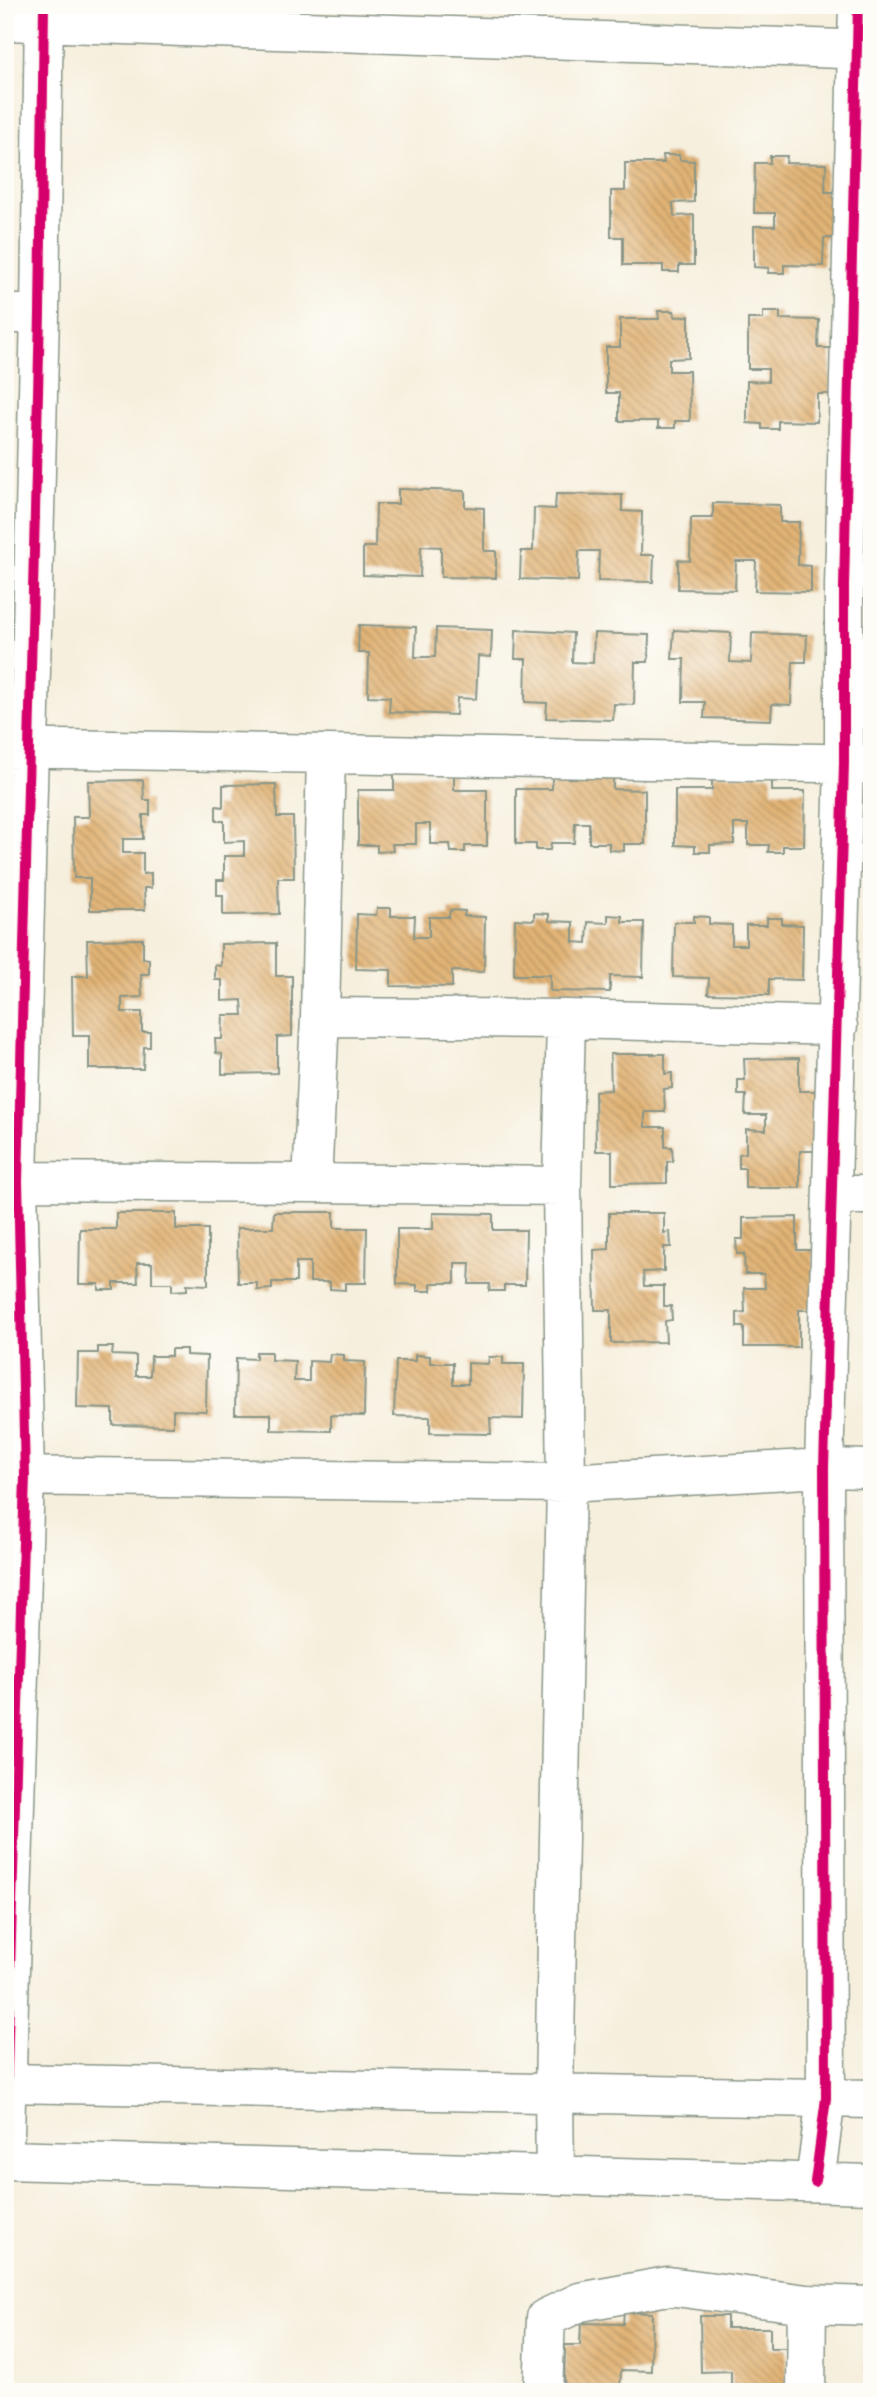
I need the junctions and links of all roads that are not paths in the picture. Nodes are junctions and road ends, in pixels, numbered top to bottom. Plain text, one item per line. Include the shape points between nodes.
1 (858, 5) edge
2 (43, 14) edge
3 (335, 19) edge
4 (5, 21) edge
5 (865, 50) edge
6 (22, 314) edge
7 (18, 748) edge
8 (326, 754) junction
9 (858, 764) edge
10 (14, 1010) edge
11 (320, 1017) junction
12 (566, 1019) junction
13 (838, 1026) junction
14 (18, 1181) junction
15 (312, 1183) junction
16 (562, 1186) junction
17 (832, 1195) junction
18 (872, 1195) edge
19 (824, 1468) junction
20 (872, 1469) edge
21 (15, 1476) edge
22 (566, 1483) junction
23 (6, 2083) edge
24 (554, 2093) junction
25 (826, 2098) junction
26 (872, 2099) edge
27 (5, 2134) edge
28 (5, 2160) edge
29 (555, 2175) junction
30 (815, 2182) junction
31 (872, 2184) edge
32 (807, 2304) junction
33 (872, 2306) edge
34 (543, 2392) edge
35 (806, 2392) edge

1 - 5 street
2 - 3 street
2 - 4 street
2 - 6 street
3 - 5 street
5 - 9 street via 844,587
6 - 7 street
7 - 8 street
7 - 10 street
8 - 9 street
8 - 11 street
9 - 13 street
10 - 14 street
11 - 12 street
11 - 15 street
12 - 13 street
12 - 16 street
13 - 17 street
14 - 15 street
14 - 21 street
15 - 16 street
16 - 22 street
17 - 18 street
17 - 19 street
19 - 20 street
19 - 22 street
19 - 25 street
21 - 22 street
21 - 23 street
22 - 24 street
23 - 24 street
23 - 27 street
24 - 25 street
24 - 29 street
25 - 26 street
25 - 30 street
28 - 29 street
29 - 30 street
30 - 31 street
32 - 33 street
32 - 34 street via 668,2286 580,2302 546,2318
32 - 35 street

